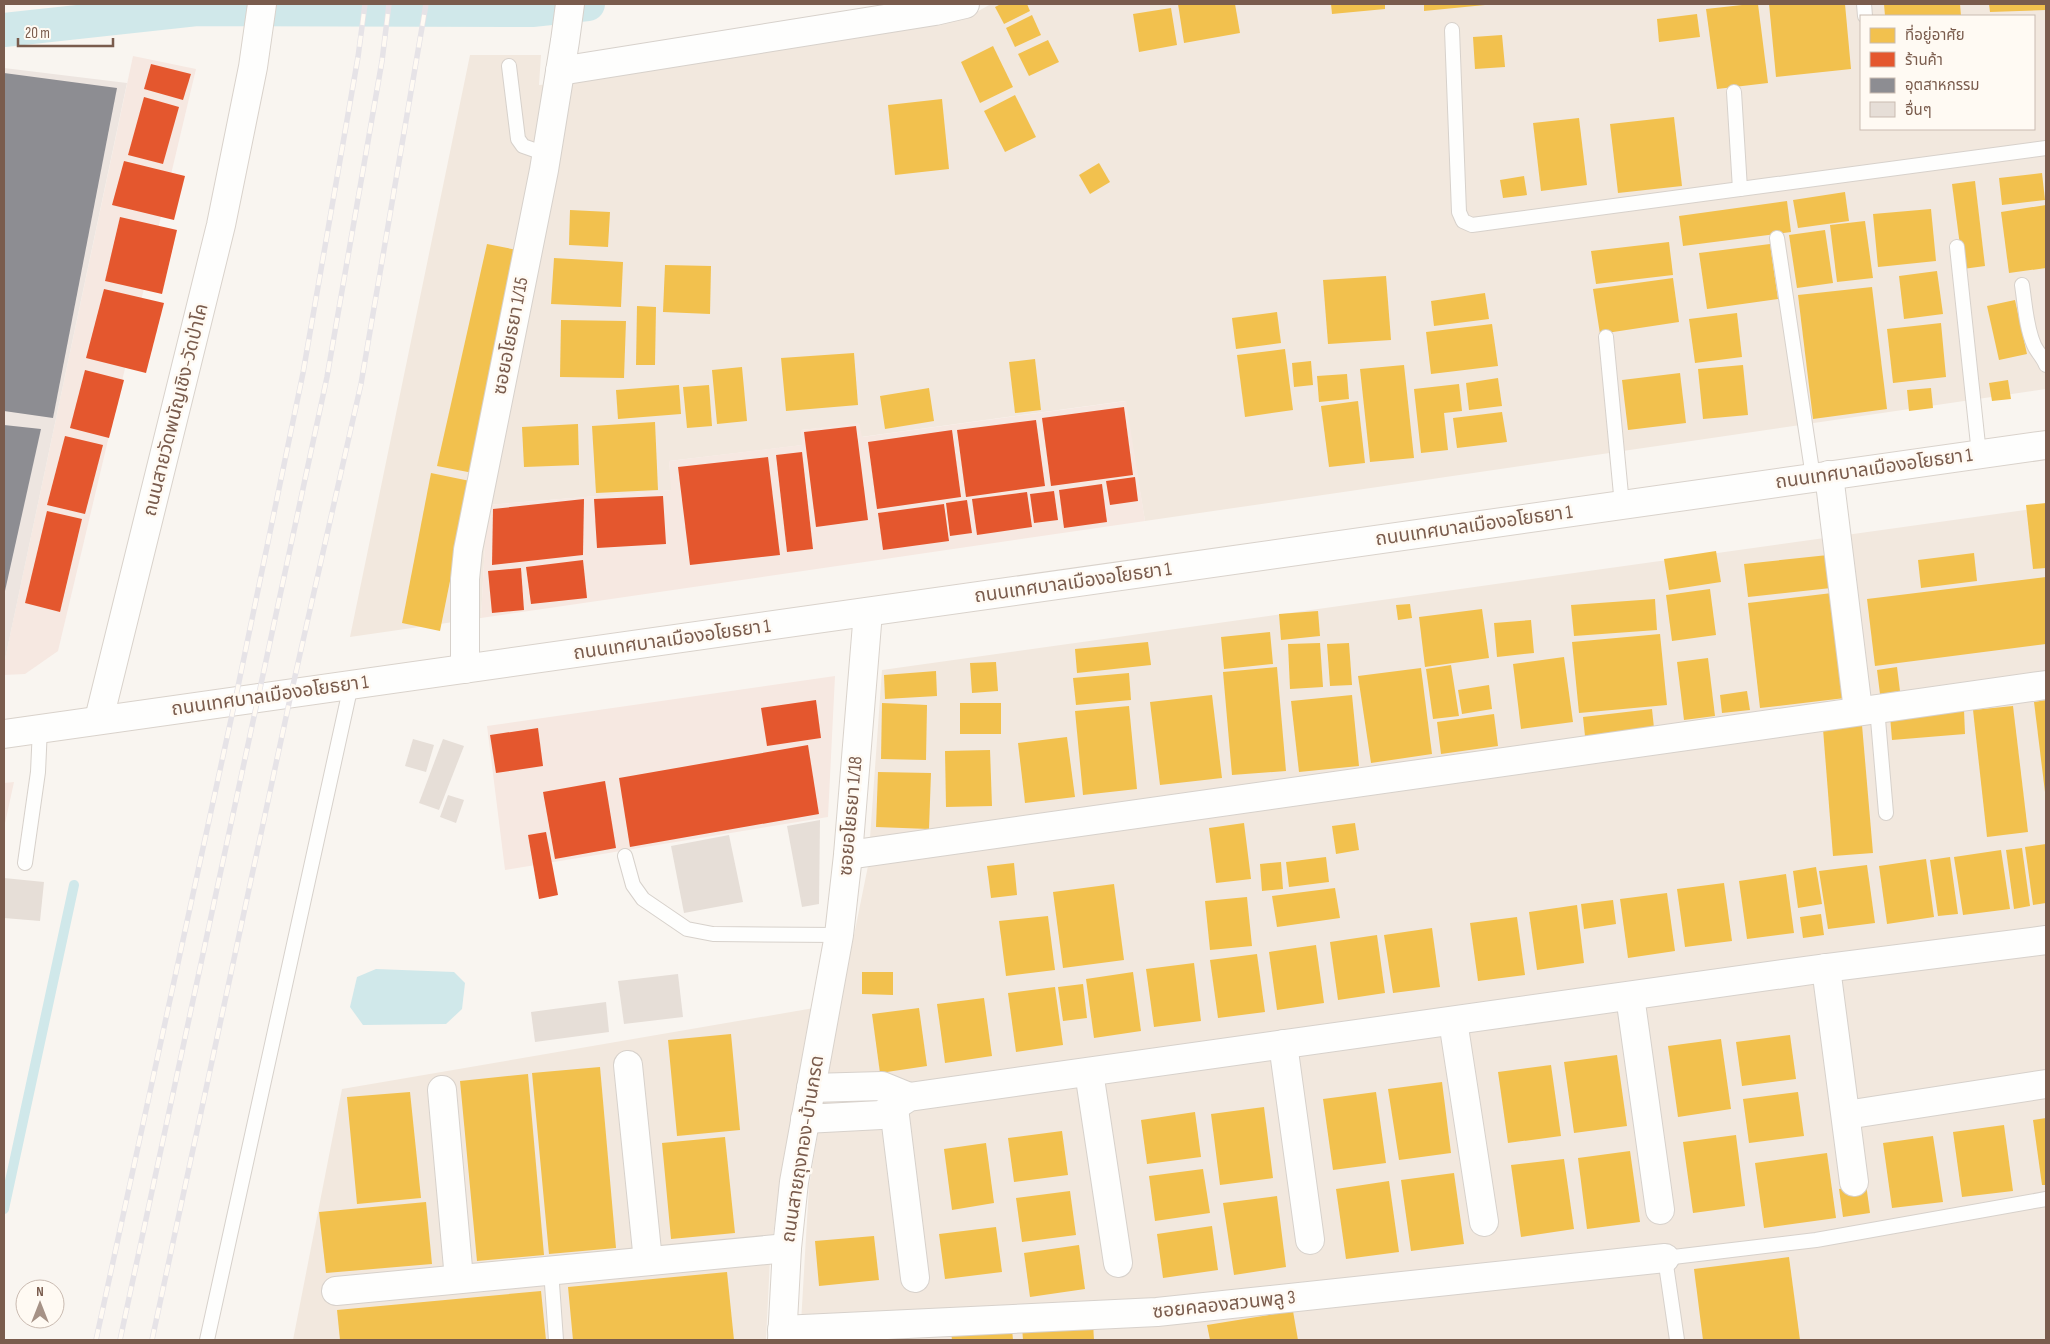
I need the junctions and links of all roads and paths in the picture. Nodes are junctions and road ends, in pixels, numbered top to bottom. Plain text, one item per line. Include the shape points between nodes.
1 (262, 4) edge
2 (570, 4) edge
3 (965, 4) edge
4 (1452, 30) dead end
5 (509, 66) dead end
6 (560, 70) junction
7 (1734, 92) dead end
8 (2046, 148) edge
9 (546, 154) junction
10 (1740, 189) junction
11 (1777, 238) dead end
12 (1957, 247) dead end
13 (2022, 285) dead end
14 (1606, 337) dead end
15 (2046, 365) edge
16 (2046, 445) edge
17 (1979, 454) junction
18 (1821, 476) junction
19 (1622, 505) junction
20 (868, 612) junction
21 (465, 669) junction
22 (351, 685) junction
23 (2046, 685) edge
24 (1868, 709) junction
25 (99, 719) junction
26 (40, 728) junction
27 (4, 734) edge
28 (1886, 813) dead end
29 (848, 855) junction
30 (625, 856) dead end
31 (26, 863) dead end
32 (839, 935) junction
33 (2046, 940) edge
34 (1826, 968) junction
35 (1630, 996) junction
36 (825, 1019) joint
37 (1453, 1021) junction
38 (1283, 1044) junction
39 (628, 1065) dead end
40 (1089, 1072) junction
41 (2046, 1084) edge
42 (811, 1088) junction
43 (442, 1090) dead end
44 (889, 1101) junction
45 (1846, 1115) junction
46 (805, 1119) junction
47 (1854, 1182) dead end
48 (2046, 1199) edge
49 (1660, 1210) dead end
50 (1484, 1222) dead end
51 (1310, 1240) dead end
52 (787, 1248) junction
53 (1665, 1258) junction
54 (648, 1261) junction
55 (1118, 1263) dead end
56 (550, 1270) junction
57 (914, 1278) dead end
58 (458, 1279) junction
59 (336, 1291) dead end
60 (782, 1335) edge
61 (207, 1340) edge
62 (556, 1340) edge
63 (1677, 1340) edge

1 - 25 street, ถนนสายวัดพนัญเชิง-วัดป่าโค via 254,67 221,225
2 - 6 street, ซอยอโยธยา 1/15
3 - 6 street
4 - 10 lane via 1459,212 1463,220 1472,225
5 - 9 lane via 518,139 523,146
6 - 9 street, ซอยอโยธยา 1/15
7 - 10 lane
8 - 10 lane
9 - 21 street, ซอยอโยธยา 1/15 via 468,550
11 - 18 lane
12 - 17 lane
13 - 15 lane via 2030,335
14 - 19 lane
16 - 17 street, ถนนเทศบาลเมืองอโยธยา 1
17 - 18 street, ถนนเทศบาลเมืองอโยธยา 1
18 - 19 street, ถนนเทศบาลเมืองอโยธยา 1
18 - 24 street
19 - 20 street, ถนนเทศบาลเมืองอโยธยา 1
20 - 21 street, ถนนเทศบาลเมืองอโยธยา 1
20 - 29 street, ซอยอโยธยา 1/18
21 - 22 street, ถนนเทศบาลเมืองอโยธยา 1
22 - 25 street, ถนนเทศบาลเมืองอโยธยา 1
22 - 61 lane
23 - 24 street
24 - 28 lane
24 - 29 street
25 - 26 street
26 - 27 street
26 - 31 lane via 38,772
29 - 32 street, ซอยอโยธยา 1/18
30 - 32 lane via 633,885 642,899 686,929 713,934
32 - 36 street, ซอยอโยธยา 1/18
33 - 34 street
34 - 35 street
34 - 45 street
35 - 37 street
35 - 49 street
36 - 42 street, ถนนสายถุงทอง-บ้านกรด
37 - 38 street
37 - 50 street
38 - 40 street
38 - 51 street
39 - 54 street
40 - 44 street
40 - 55 street
41 - 45 street
42 - 44 street
42 - 46 street, ถนนสายถุงทอง-บ้านกรด
43 - 58 street
44 - 46 street
44 - 57 street
45 - 47 street
46 - 52 street, ถนนสายถุงทอง-บ้านกรด
48 - 53 lane via 1816,1240
52 - 54 street
52 - 60 street, ถนนสายถุงทอง-บ้านกรด
53 - 60 street, ซอยคลองสวนพลู 3 via 1157,1312
53 - 63 lane
54 - 56 street
56 - 58 street
56 - 62 lane
58 - 59 street

